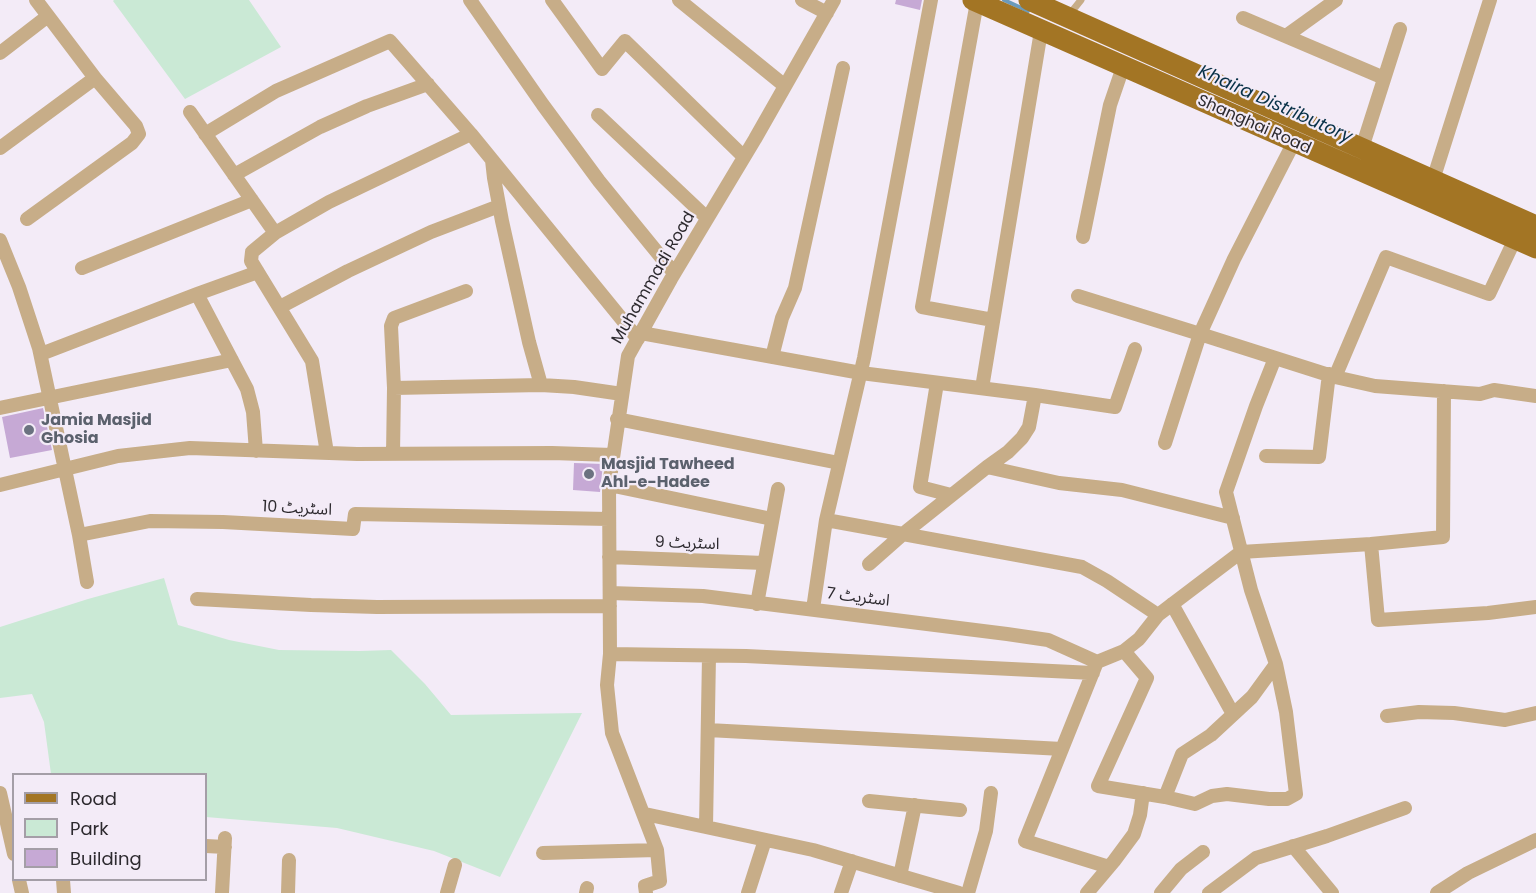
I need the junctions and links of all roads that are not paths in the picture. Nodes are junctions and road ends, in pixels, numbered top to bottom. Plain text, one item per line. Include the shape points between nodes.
1 (36, 0) edge
2 (470, 0) edge
3 (552, 0) edge
4 (679, 0) edge
5 (802, 0) edge
6 (834, 0) edge
7 (931, 0) edge
8 (1029, 0) edge
9 (1081, 0) edge
10 (1336, 0) edge
11 (1490, 0) edge
12 (975, 1) edge
13 (827, 13) junction
14 (48, 16) junction
15 (1067, 17) junction
16 (1243, 18) dead end
17 (1400, 29) dead end
18 (1041, 31) junction
19 (1286, 36) junction
20 (0, 53) edge
21 (1123, 67) junction
22 (843, 68) dead end
23 (95, 78) junction
24 (1384, 78) junction
25 (428, 84) junction
26 (785, 86) junction
27 (190, 112) dead end
28 (598, 115) dead end
29 (205, 134) junction
30 (471, 134) junction
31 (1294, 142) junction
32 (0, 148) edge
33 (1362, 148) junction
34 (744, 158) junction
35 (492, 160) junction
36 (234, 175) junction
37 (1433, 180) junction
38 (252, 200) junction
39 (499, 206) junction
40 (707, 218) junction
41 (27, 219) dead end
42 (1536, 226) edge
43 (275, 233) junction
44 (1083, 237) dead end
45 (1515, 239) junction
46 (0, 240) edge
47 (1536, 248) edge
48 (82, 268) dead end
49 (258, 272) junction
50 (674, 273) junction
51 (466, 291) dead end
52 (197, 294) junction
53 (1078, 296) dead end
54 (280, 307) junction
55 (993, 320) junction
56 (1200, 334) junction
57 (640, 336) junction
58 (1135, 349) dead end
59 (41, 354) junction
60 (772, 357) junction
61 (1275, 358) junction
62 (232, 360) junction
63 (861, 372) junction
64 (1332, 376) junction
65 (937, 383) junction
66 (541, 385) junction
67 (394, 388) junction
68 (982, 388) junction
69 (1444, 391) junction
70 (622, 394) junction
71 (1035, 395) junction
72 (1536, 396) edge
73 (50, 397) junction
74 (0, 408) edge
75 (618, 419) junction
76 (1165, 443) dead end
77 (256, 451) junction
78 (327, 453) junction
79 (393, 454) junction
80 (612, 454) junction
81 (1266, 456) dead end
82 (839, 463) junction
83 (987, 466) junction
84 (65, 468) junction
85 (0, 485) edge
86 (609, 485) junction
87 (778, 489) dead end
88 (951, 495) junction
89 (1233, 518) junction
90 (609, 519) junction
91 (772, 519) junction
92 (826, 520) junction
93 (903, 534) junction
94 (79, 535) junction
95 (1371, 544) junction
96 (1241, 552) junction
97 (609, 557) junction
98 (764, 563) junction
99 (869, 564) dead end
100 (87, 582) dead end
101 (197, 598) dead end
102 (610, 599) junction
103 (757, 604) junction
104 (1172, 604) junction
105 (1536, 607) edge
106 (813, 609) junction
107 (1158, 615) junction
108 (1124, 651) junction
109 (610, 654) junction
110 (710, 656) junction
111 (1276, 664) junction
112 (1095, 668) junction
113 (1536, 712) edge
114 (1233, 714) junction
115 (1387, 716) dead end
116 (708, 730) junction
117 (1062, 749) junction
118 (0, 793) edge
119 (1143, 793) junction
120 (991, 794) dead end
121 (1165, 797) junction
122 (869, 801) dead end
123 (915, 806) junction
124 (1405, 808) dead end
125 (960, 810) dead end
126 (645, 814) junction
127 (706, 827) junction
128 (765, 840) junction
129 (1536, 840) edge
130 (12, 845) edge
131 (207, 846) edge
132 (1293, 846) junction
133 (657, 850) junction
134 (1203, 852) dead end
135 (543, 853) dead end
136 (289, 860) dead end
137 (852, 861) junction
138 (455, 865) dead end
139 (1109, 867) junction
140 (900, 876) junction
141 (222, 893) edge
142 (288, 893) edge
143 (447, 893) edge
144 (646, 893) edge
145 (748, 893) edge
146 (841, 893) edge
147 (958, 893) edge
148 (968, 893) edge
149 (1087, 893) edge
150 (1162, 893) edge
151 (1209, 893) edge
152 (1332, 893) edge
153 (1437, 893) edge

1 - 14 street
2 - 50 street via 599,181
3 - 34 street via 602,69 625,40
4 - 26 street
5 - 13 street
6 - 13 street, Muhammadi Road
7 - 63 street
8 - 15 main road, Shanghai Road
9 - 15 lane
10 - 19 street
11 - 37 street
12 - 18 main road, Shanghai Road
12 - 55 street via 922,307
13 - 26 street, Muhammadi Road
14 - 20 street
14 - 23 street
15 - 33 main road, Shanghai Road
16 - 19 street
17 - 24 street
18 - 21 main road, Shanghai Road
18 - 55 street
19 - 24 street
21 - 31 main road, Shanghai Road
21 - 44 street via 1110,105
22 - 60 street via 795,288
23 - 32 street
23 - 41 street via 139,134
24 - 33 street
25 - 29 street via 390,41 276,91
25 - 30 street
25 - 36 street via 320,127
26 - 34 street, Muhammadi Road
27 - 29 street
28 - 40 street
29 - 36 street
30 - 35 street
30 - 43 street via 329,202
31 - 45 main road, Shanghai Road
31 - 56 street
33 - 37 main road, Shanghai Road
34 - 40 street, Muhammadi Road
35 - 39 street
35 - 57 street
36 - 38 street
37 - 42 main road, Shanghai Road
38 - 43 street
38 - 48 street
39 - 54 street via 430,232
39 - 66 street
40 - 50 street, Muhammadi Road
43 - 49 street via 252,252 251,261
45 - 47 main road, Shanghai Road
45 - 64 street via 1489,294 1386,257
46 - 59 street
49 - 52 street
49 - 54 street
50 - 57 street, Muhammadi Road
51 - 67 street via 394,318
52 - 59 street
52 - 62 street
53 - 56 street
54 - 78 street via 312,361
55 - 68 street
56 - 61 street
56 - 76 street
57 - 60 street
57 - 70 street, Muhammadi Road via 628,356
58 - 71 street via 1115,407
59 - 73 street
60 - 63 street
61 - 64 street
61 - 89 street via 1226,492
62 - 73 street
62 - 77 street via 247,389
63 - 65 street
63 - 82 street
64 - 69 street via 1375,386
64 - 81 street via 1319,457
65 - 68 street
65 - 88 street via 920,488
66 - 67 street
66 - 70 street
67 - 79 street
68 - 71 street
69 - 72 street via 1480,394 1494,390
69 - 95 street via 1443,537
70 - 75 street, Muhammadi Road
71 - 83 street via 1029,427 1022,438
73 - 74 street
73 - 84 street
75 - 80 street, Muhammadi Road
75 - 82 street
77 - 78 street
77 - 84 street via 189,448 118,456
78 - 79 street
79 - 80 street
80 - 86 street, Muhammadi Road
82 - 92 street
83 - 88 street
83 - 89 street via 1059,483 1122,490
84 - 85 street
84 - 94 street
86 - 90 street, Muhammadi Road
86 - 91 street
87 - 91 street
88 - 93 street
89 - 96 street
90 - 94 street, اسٹریٹ 10 via 355,514 353,528 150,521
90 - 97 street, Muhammadi Road
91 - 98 street
92 - 93 street
92 - 106 street
93 - 99 street
93 - 107 street via 1082,567
94 - 100 street
95 - 96 street
95 - 105 street via 1378,620
96 - 104 street
96 - 111 street
97 - 98 street, اسٹریٹ 9
97 - 102 street, Muhammadi Road
98 - 103 street
101 - 102 street, اسٹریٹ 7 via 377,607
102 - 103 street, اسٹریٹ 7 via 703,596
102 - 109 street, Muhammadi Road
103 - 106 street, اسٹریٹ 7
104 - 107 street
104 - 114 street
106 - 112 street, اسٹریٹ 7 via 1048,640
107 - 108 street
108 - 112 street
108 - 119 street via 1147,678 1098,786
109 - 110 street
109 - 126 street, Muhammadi Road via 607,685 612,733
110 - 112 street
110 - 116 street
111 - 114 street via 1252,697
111 - 121 street via 1296,794 1287,799 1269,799 1227,794 1195,804
112 - 117 street
113 - 115 street via 1505,720 1454,713
114 - 121 street via 1182,754
116 - 117 street
116 - 127 street
117 - 139 street via 1025,841
118 - 130 street
119 - 121 street
119 - 139 street via 1134,834
120 - 148 street via 986,831
122 - 123 street
123 - 125 street
123 - 140 street
124 - 132 street
126 - 127 street
126 - 133 street, Muhammadi Road
127 - 128 street
128 - 137 street
128 - 145 street
129 - 153 street via 1468,873
131 - 141 street via 225,843
132 - 151 street via 1256,858
132 - 152 street
133 - 135 street
133 - 144 street, Muhammadi Road via 660,881 645,886
134 - 150 street via 1181,869
136 - 142 street
137 - 140 street
137 - 146 street
138 - 143 street
139 - 149 street
140 - 147 street

